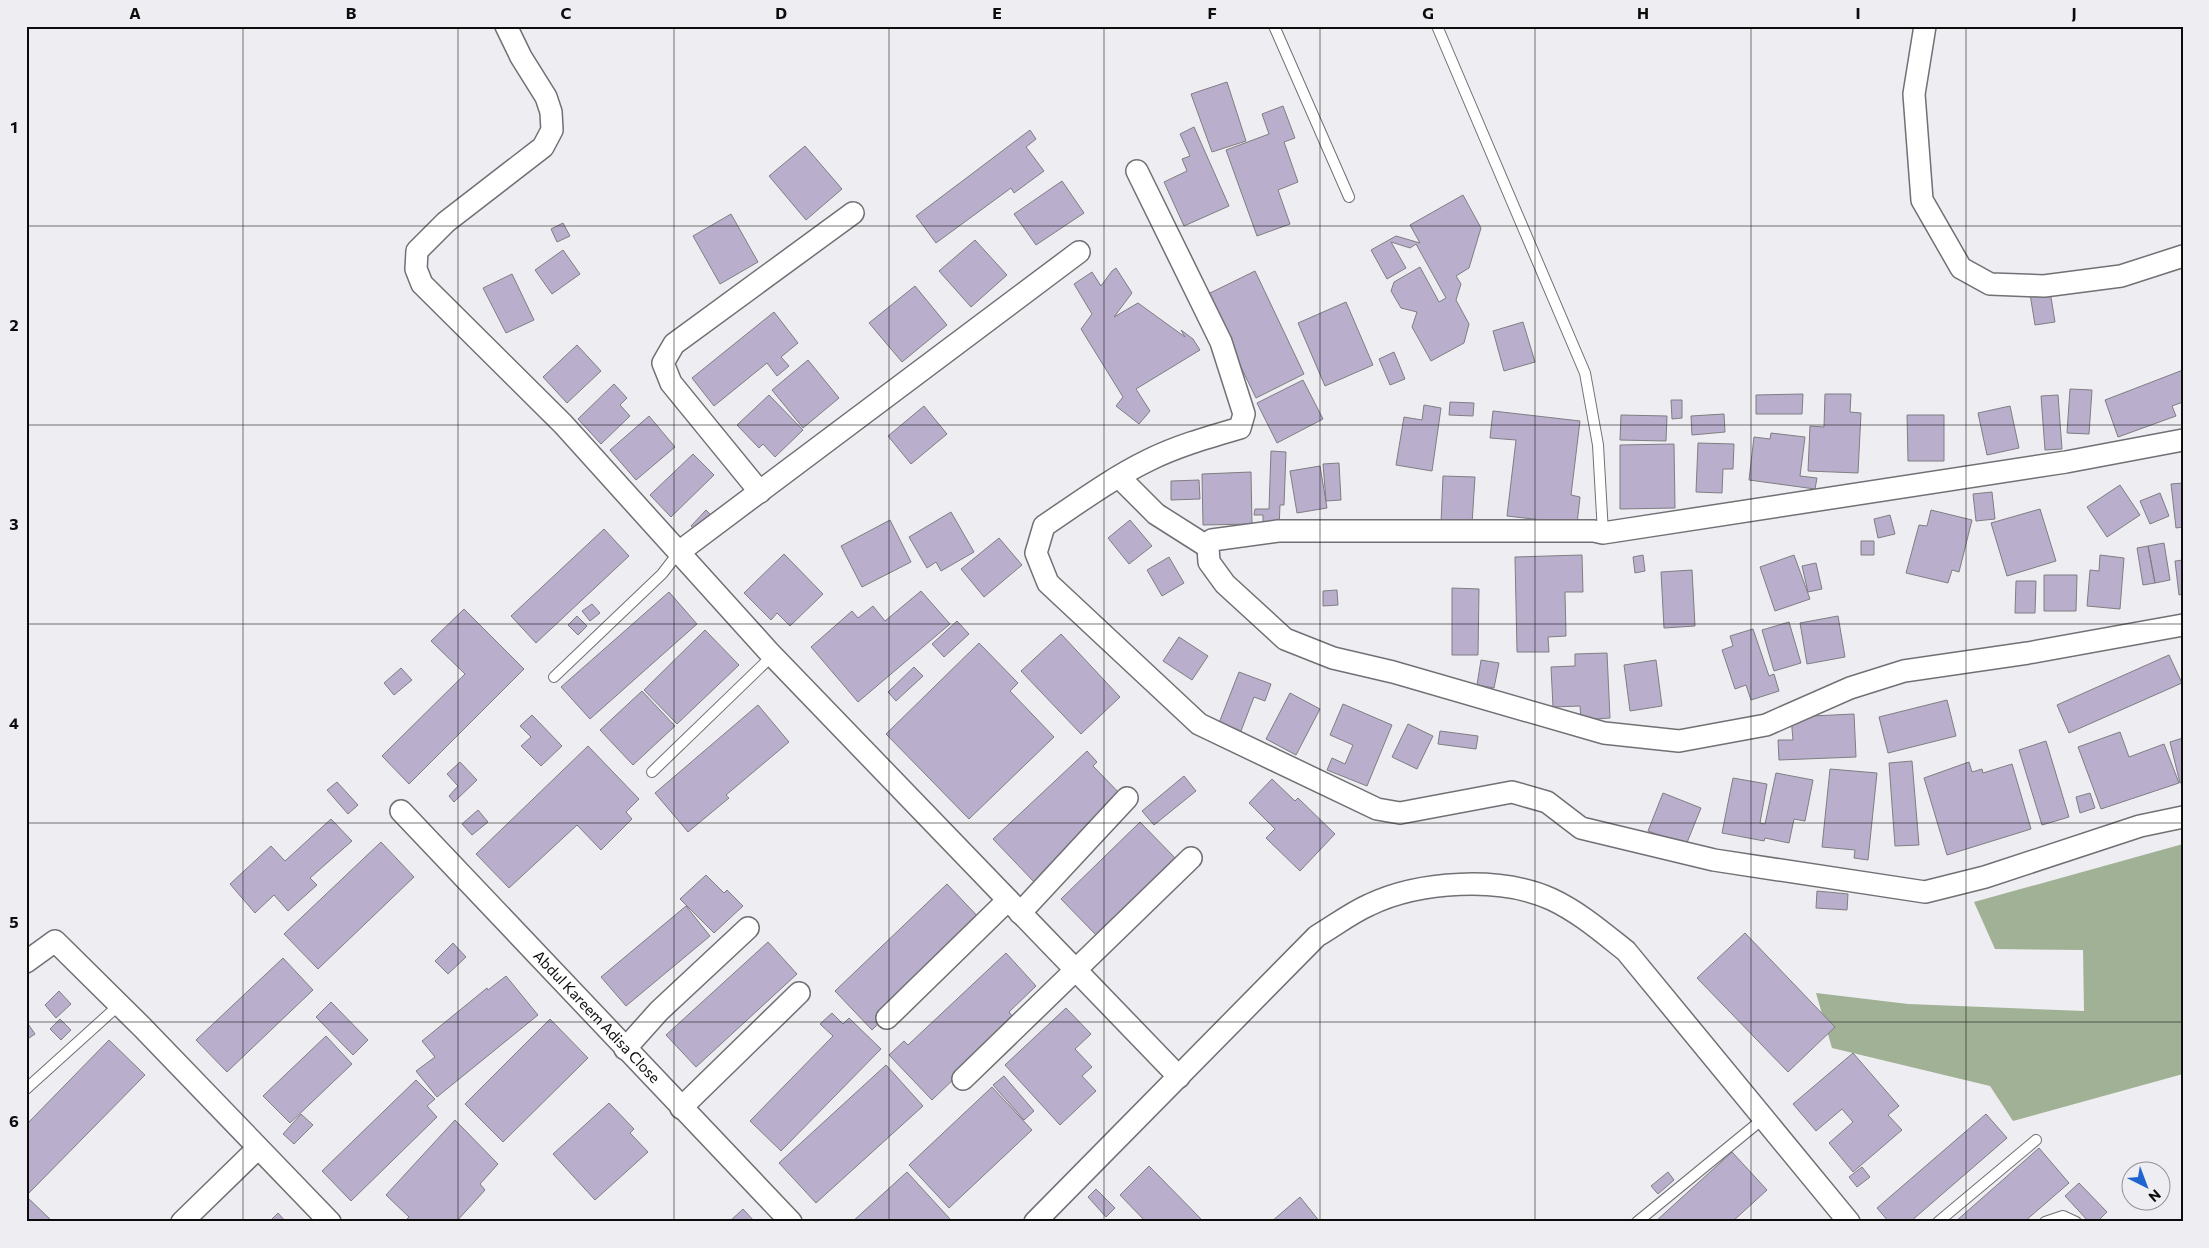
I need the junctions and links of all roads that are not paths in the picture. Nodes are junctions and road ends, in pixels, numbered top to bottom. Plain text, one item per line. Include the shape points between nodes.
1 (506, 26) edge
2 (1274, 26) edge
3 (1438, 26) edge
4 (1925, 26) edge
5 (1137, 171) dead end
6 (1349, 197) dead end
7 (853, 213) dead end
8 (1079, 252) dead end
9 (2183, 256) edge
10 (2183, 440) edge
11 (1119, 477) junction
12 (760, 492) junction
13 (1603, 534) junction
14 (1208, 547) junction
15 (679, 552) junction
16 (2183, 625) edge
17 (772, 656) junction
18 (554, 677) dead end
19 (652, 772) dead end
20 (1127, 798) dead end
21 (401, 811) dead end
22 (2183, 817) edge
23 (1191, 858) dead end
24 (1014, 906) junction
25 (748, 928) dead end
26 (26, 962) edge
27 (1074, 969) junction
28 (798, 993) dead end
29 (119, 1005) junction
30 (887, 1018) dead end
31 (625, 1049) junction
32 (1179, 1076) junction
33 (963, 1079) dead end
34 (26, 1089) edge
35 (681, 1108) junction
36 (1764, 1118) junction
37 (2036, 1140) dead end
38 (258, 1148) junction
39 (182, 1222) edge
40 (330, 1222) edge
41 (791, 1222) edge
42 (1035, 1222) edge
43 (1637, 1222) edge
44 (1849, 1222) edge
45 (1938, 1222) edge
46 (2045, 1222) edge
47 (2076, 1222) edge

1 - 15 street via 521,58 546,97 552,130 543,147 446,222 417,251 416,269 422,284 563,424
2 - 6 lane
3 - 13 lane via 1585,373 1598,445
4 - 9 street via 1914,94 1922,200 1961,268 1990,284 2044,286 2121,276
5 - 11 street via 1221,342 1244,414 1240,428 1150,459
7 - 12 street via 674,344 663,363 671,384
8 - 12 street
10 - 13 street via 2066,462
11 - 14 street via 1156,514
11 - 22 street via 1044,526 1036,553 1048,583 1199,724 1377,809 1400,813 1512,792 1546,802 1581,828 1600,833 1714,860 1925,892 1985,877 2140,826
12 - 15 street
13 - 14 street via 1594,531 1278,531 1212,540
14 - 16 street via 1209,562 1225,584 1285,639 1333,658 1604,733 1679,741 1766,725 1850,688 1904,671
15 - 17 street
15 - 18 lane via 662,574
17 - 19 lane
17 - 24 street
20 - 24 street
21 - 31 street, Abdul Kareem Adisa Close
23 - 27 street
24 - 27 street
24 - 30 street
25 - 31 street via 659,1011
26 - 29 street via 55,941
27 - 32 street
27 - 33 street
28 - 35 street
29 - 34 lane
29 - 38 street
31 - 35 street, Abdul Kareem Adisa Close
32 - 36 street via 1317,936 1369,904 1412,890 1504,885 1550,899 1589,921 1626,951
32 - 42 street
35 - 41 street, Abdul Kareem Adisa Close
36 - 43 lane
36 - 44 street
37 - 45 lane
38 - 39 street
38 - 40 street
46 - 47 lane via 2064,1216

